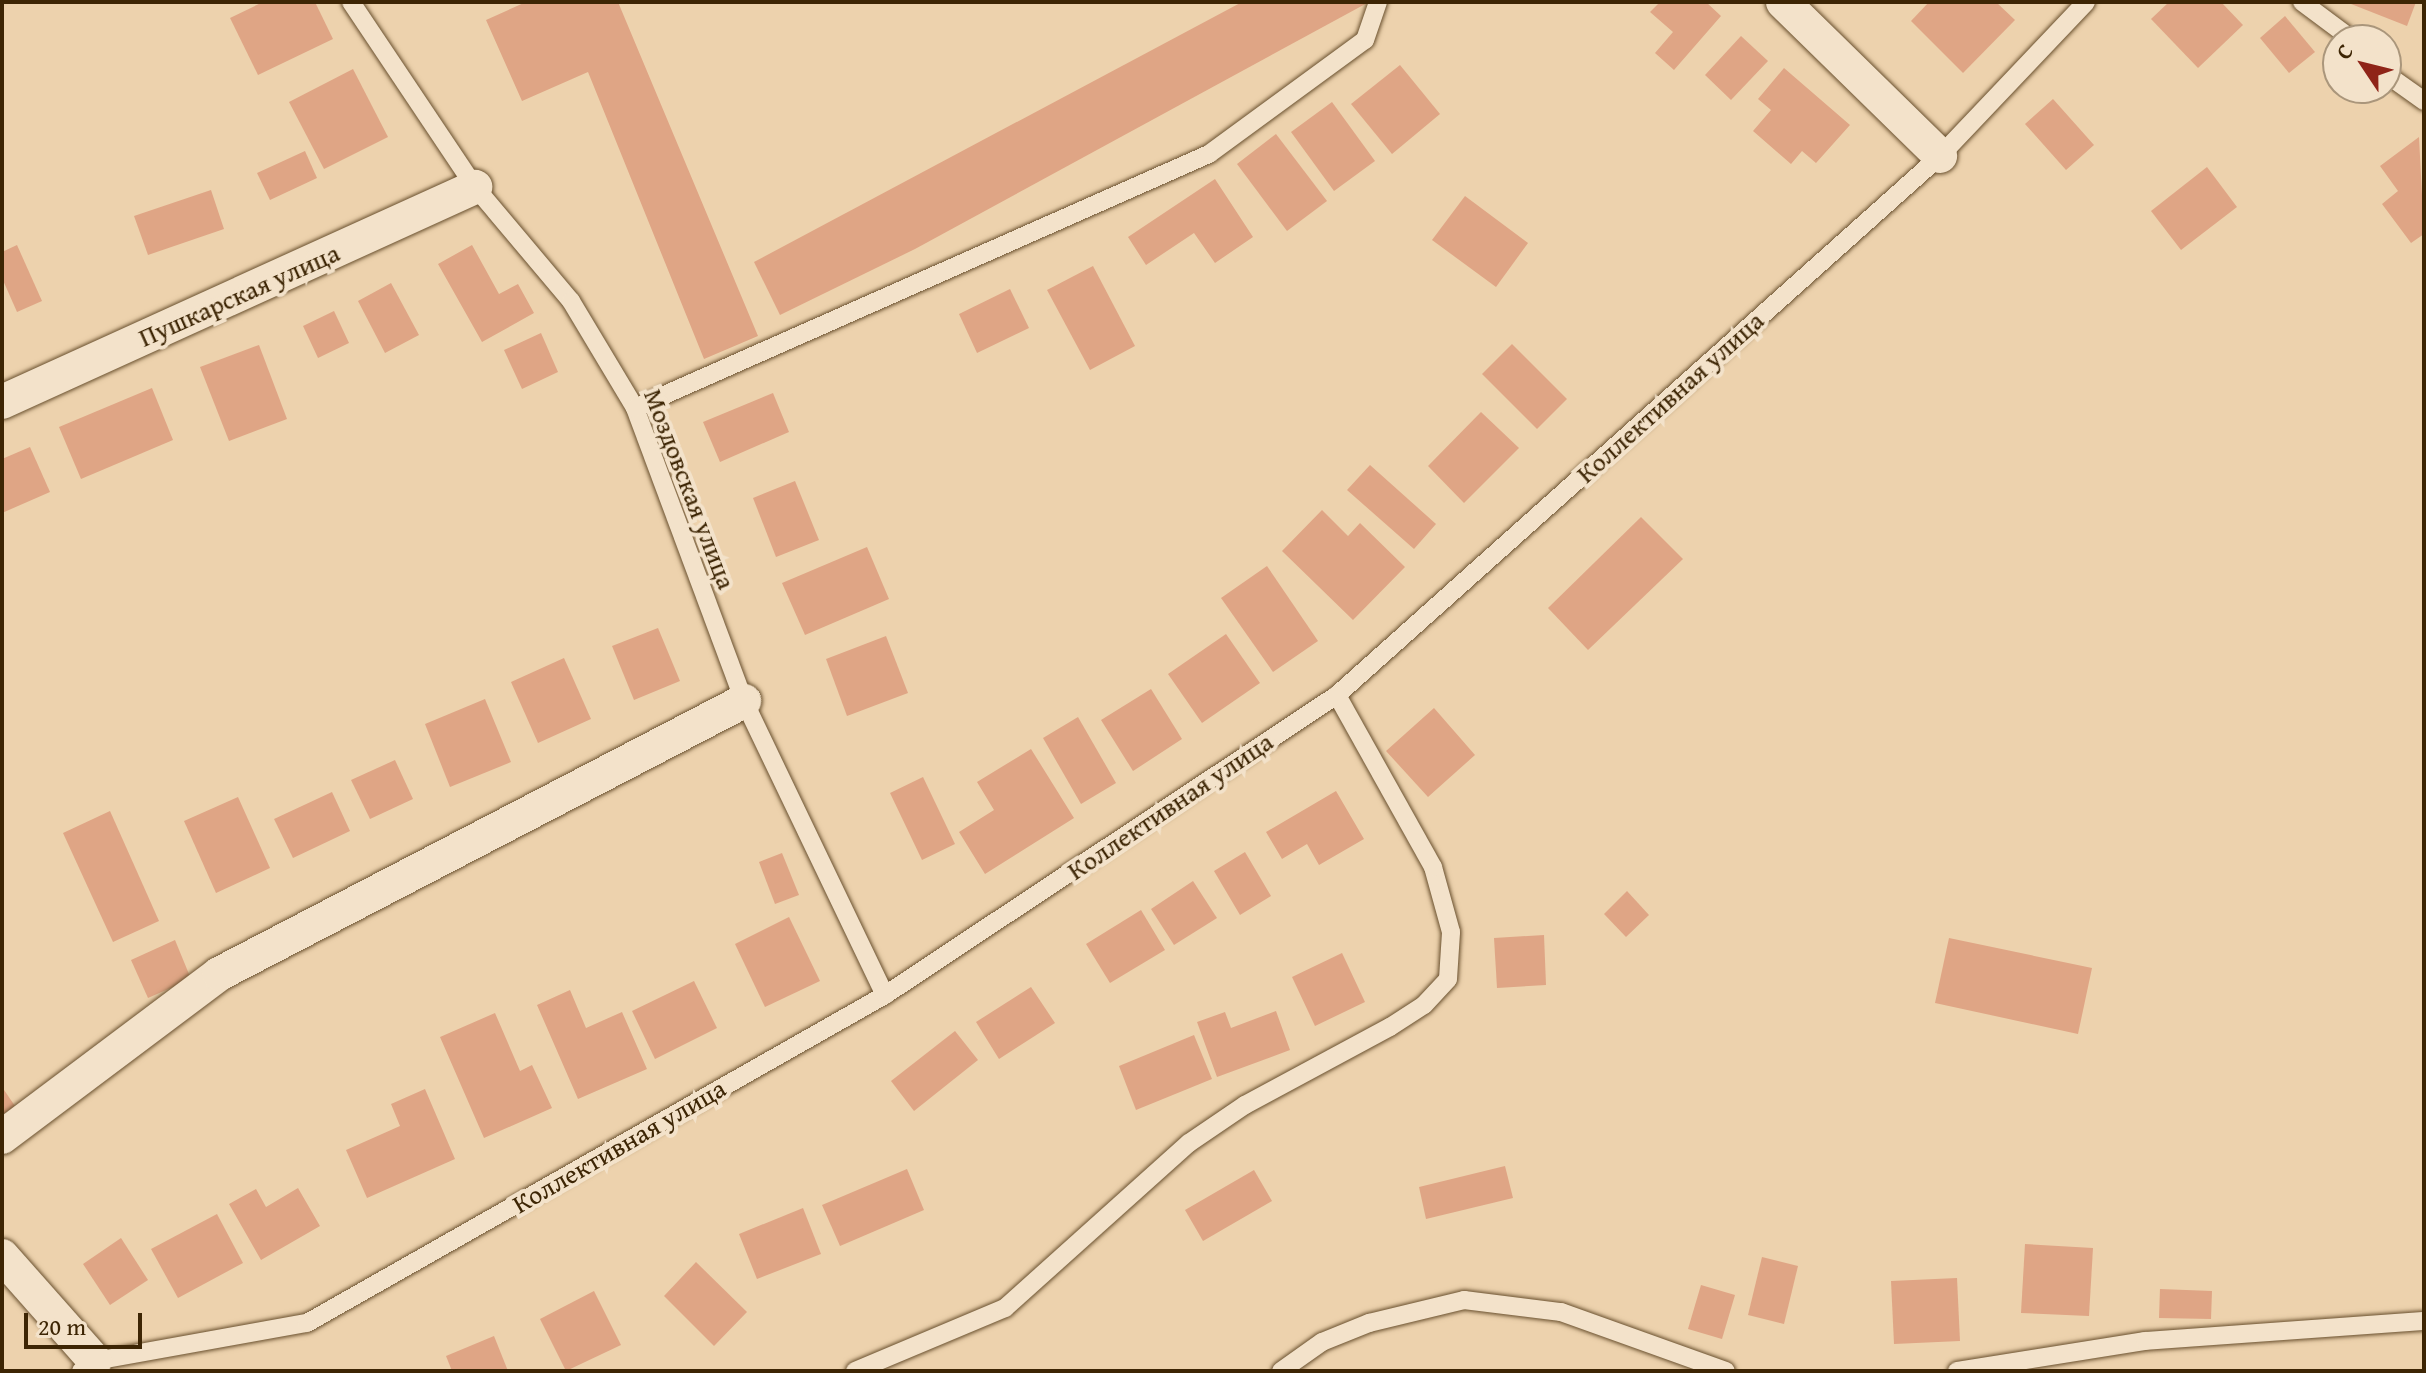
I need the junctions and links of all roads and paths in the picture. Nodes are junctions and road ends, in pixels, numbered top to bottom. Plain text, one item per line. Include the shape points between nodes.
1 (351, 2) edge
2 (1378, 2) edge
3 (1783, 2) edge
4 (2086, 2) edge
5 (2302, 2) edge
6 (2332, 24) edge
7 (2402, 85) edge
8 (2424, 101) edge
9 (1940, 156) junction
10 (475, 187) junction
11 (2, 402) edge
12 (635, 408) junction
13 (1337, 695) junction
14 (744, 701) junction
15 (885, 995) junction
16 (2, 1137) edge
17 (2, 1256) edge
18 (2424, 1321) edge
19 (88, 1366) edge
20 (855, 1371) edge
21 (1281, 1371) edge
22 (1726, 1371) edge
23 (1957, 1371) edge

1 - 10 lane, Моздовская улица
2 - 12 lane via 1365,40 1209,154
3 - 9 street
4 - 9 lane, Коллективная улица
5 - 6 lane
7 - 8 lane
9 - 13 lane, Коллективная улица
10 - 11 street, Пушкарская улица
10 - 12 lane, Моздовская улица via 571,301
12 - 14 lane, Моздовская улица
13 - 15 lane, Коллективная улица
13 - 20 lane via 1433,867 1451,932 1448,979 1401,1019 1245,1105 1189,1143 1005,1308
14 - 15 lane, Моздовская улица
14 - 16 street via 219,974
15 - 19 lane, Коллективная улица via 307,1323
17 - 19 street
18 - 23 lane via 2145,1341
21 - 22 lane via 1322,1342 1369,1323 1464,1300 1561,1312

